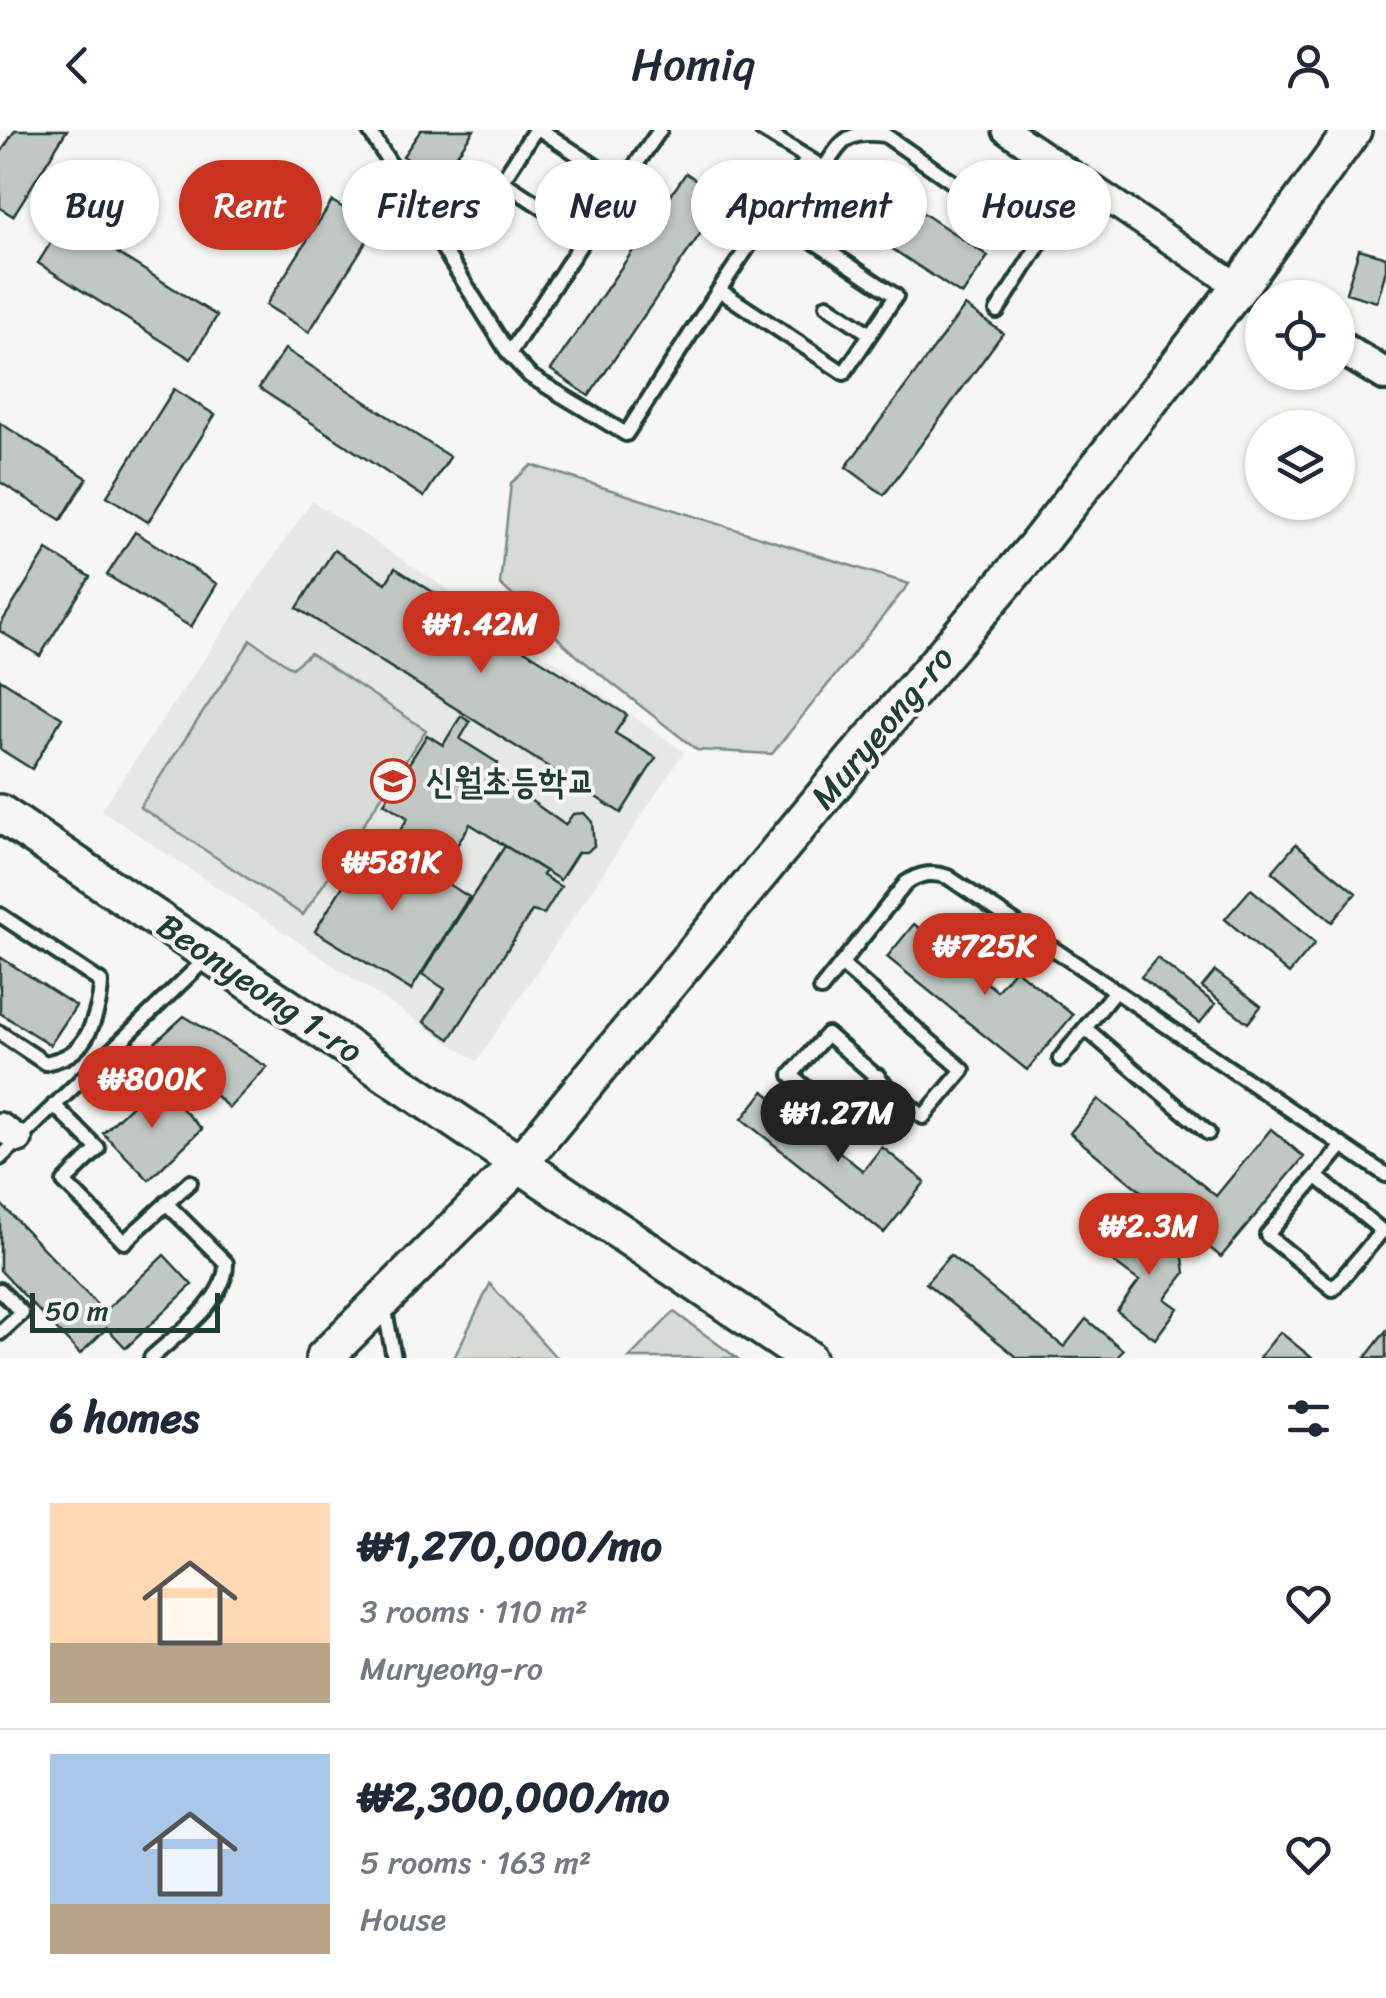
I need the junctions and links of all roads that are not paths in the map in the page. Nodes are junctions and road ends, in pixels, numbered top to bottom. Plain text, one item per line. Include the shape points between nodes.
1 (369, 130) edge
2 (538, 130) edge
3 (660, 130) edge
4 (762, 130) edge
5 (1006, 130) edge
6 (1353, 130) edge
7 (808, 158) joint
8 (585, 160) edge
9 (639, 160) edge
10 (535, 203) edge
11 (577, 250) edge
12 (745, 250) edge
13 (826, 250) edge
14 (1259, 280) edge
15 (719, 290) junction
16 (1245, 291) edge
17 (1245, 300) edge
18 (827, 305) dead end
19 (997, 310) dead end
20 (870, 334) junction
21 (509, 354) junction
22 (1355, 356) edge
23 (1386, 375) edge
24 (0, 813) edge
25 (0, 914) edge
26 (210, 955) junction
27 (841, 964) junction
28 (821, 989) dead end
29 (1115, 991) junction
30 (1085, 1028) junction
31 (0, 1033) edge
32 (82, 1044) junction
33 (102, 1059) junction
34 (1060, 1059) dead end
35 (878, 1076) junction
36 (54, 1105) junction
37 (10, 1132) edge
38 (1208, 1133) dead end
39 (1342, 1146) junction
40 (0, 1158) edge
41 (520, 1163) junction
42 (1386, 1175) edge
43 (1317, 1178) junction
44 (190, 1182) dead end
45 (166, 1204) junction
46 (0, 1290) edge
47 (382, 1298) junction
48 (0, 1333) edge
49 (151, 1358) edge
50 (324, 1358) edge
51 (394, 1358) edge
52 (807, 1358) edge

1 - 21 lane
2 - 8 lane
2 - 10 lane via 502,182
3 - 9 lane
4 - 7 lane
5 - 16 street
6 - 14 main road, Muryeong-ro
7 - 19 lane via 824,168 852,133 885,135 1040,244
11 - 21 lane
12 - 15 lane
13 - 20 lane via 896,296
15 - 20 lane via 844,373
15 - 21 lane via 626,434 530,376
17 - 41 main road, Muryeong-ro
18 - 20 lane
22 - 23 street
24 - 26 main road, Beonyeong 1-ro
25 - 32 lane via 101,982 101,1000
26 - 33 lane
26 - 41 main road, Beonyeong 1-ro
27 - 28 lane
27 - 29 lane via 906,882 934,872
27 - 35 lane via 963,1070 923,1116
29 - 30 lane
29 - 39 lane
30 - 34 lane
30 - 38 lane
31 - 32 lane via 45,1063
32 - 33 lane
33 - 36 lane
35 - 35 lane via 827,1034 791,1075 841,1118
36 - 37 lane
36 - 45 lane via 98,1149 64,1182 124,1242
37 - 40 lane
39 - 42 lane
39 - 43 lane
41 - 47 main road, Muryeong-ro
41 - 52 main road
43 - 43 lane via 1268,1235 1333,1289 1382,1231
44 - 45 lane
45 - 49 lane via 226,1263 226,1276 215,1298
46 - 48 lane via 22,1313
47 - 50 main road, Muryeong-ro
47 - 51 lane

